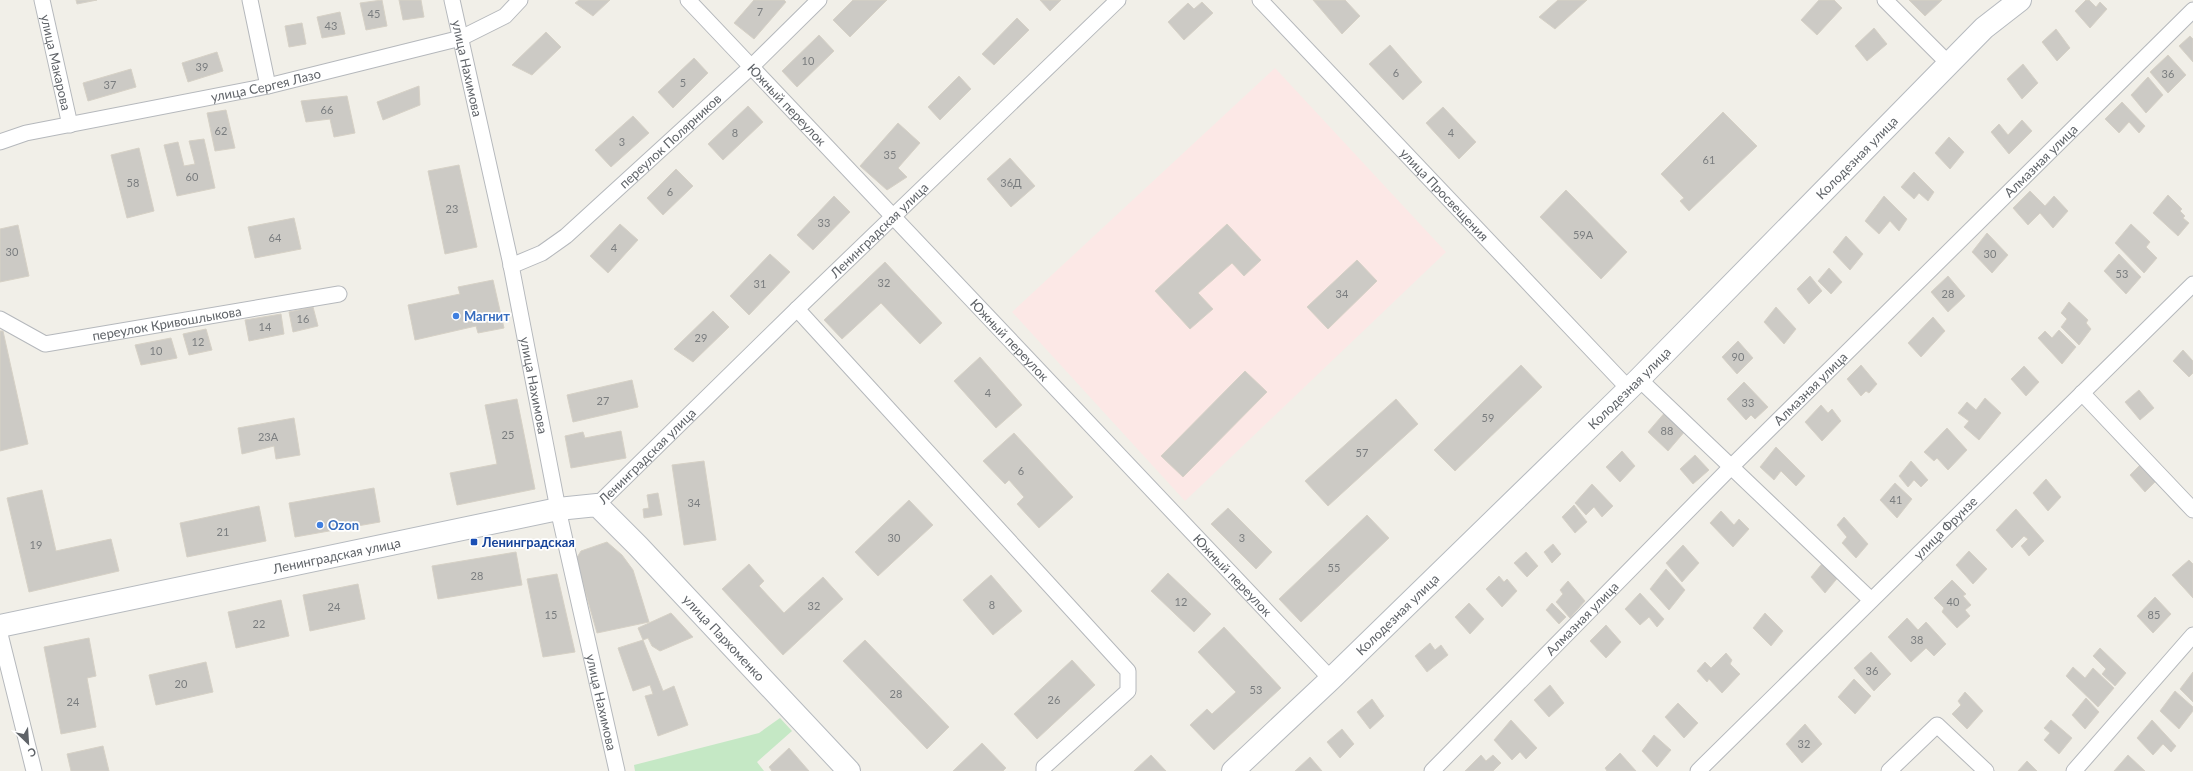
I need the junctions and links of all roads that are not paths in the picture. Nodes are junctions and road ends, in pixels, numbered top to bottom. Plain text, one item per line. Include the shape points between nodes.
1 (42, 0) edge
2 (250, 0) edge
3 (452, 0) edge
4 (509, 0) edge
5 (520, 0) edge
6 (688, 0) edge
7 (819, 0) edge
8 (1118, 0) edge
9 (1260, 0) edge
10 (1885, 0) edge
11 (2020, 0) edge
12 (2193, 10) edge
13 (505, 16) junction
14 (461, 38) junction
15 (1948, 63) junction
16 (751, 67) junction
17 (268, 86) junction
18 (70, 125) junction
19 (0, 142) edge
20 (893, 217) junction
21 (511, 266) junction
22 (2193, 284) edge
23 (339, 294) dead end
24 (797, 309) junction
25 (0, 319) edge
26 (1634, 384) junction
27 (2082, 393) junction
28 (1731, 467) junction
29 (597, 505) junction
30 (558, 509) junction
31 (2193, 510) edge
32 (1871, 600) junction
33 (0, 626) edge
34 (0, 634) edge
35 (2193, 635) edge
36 (1331, 679) junction
37 (34, 771) edge
38 (618, 771) edge
39 (849, 771) edge
40 (1044, 771) edge
41 (1233, 771) edge
42 (1432, 771) edge
43 (1698, 771) edge
44 (1889, 771) edge
45 (1986, 771) edge
46 (2074, 771) edge

1 - 18 street, улица Макарова
2 - 17 street
3 - 14 street, улица Нахимова
4 - 13 street
5 - 13 street, улица Сергея Лазо
6 - 16 street, Южный переулок
7 - 16 street, переулок Полярников
8 - 20 street, Ленинградская улица
9 - 26 street, улица Просвещения
10 - 15 street
11 - 15 main road, Колодезная улица via 1984,28
12 - 28 street, Алмазная улица
13 - 14 street, улица Сергея Лазо
14 - 17 street, улица Сергея Лазо
14 - 21 street, улица Нахимова
15 - 26 main road, Колодезная улица
16 - 20 street, Южный переулок
16 - 21 street, переулок Полярников via 566,236 542,253
17 - 18 street, улица Сергея Лазо
18 - 19 street, улица Сергея Лазо via 26,133
20 - 24 street, Ленинградская улица
20 - 36 street, Южный переулок
21 - 30 street, улица Нахимова
22 - 27 street, улица Фрунзе
23 - 25 street, переулок Кривошлыкова via 44,344
24 - 29 street, Ленинградская улица
24 - 40 street via 1128,672 1128,691 1044,767
26 - 28 street, улица Просвещения
26 - 36 main road, Колодезная улица
27 - 31 street
27 - 32 street, улица Фрунзе
28 - 32 street, улица Просвещения
28 - 42 street, Алмазная улица
29 - 30 main road, Ленинградская улица
29 - 39 main road, улица Пархоменко
30 - 33 main road, Ленинградская улица
30 - 38 street, улица Нахимова
32 - 43 street, улица Фрунзе
34 - 37 street
35 - 46 street
36 - 41 main road, Колодезная улица
44 - 45 street via 1936,725

